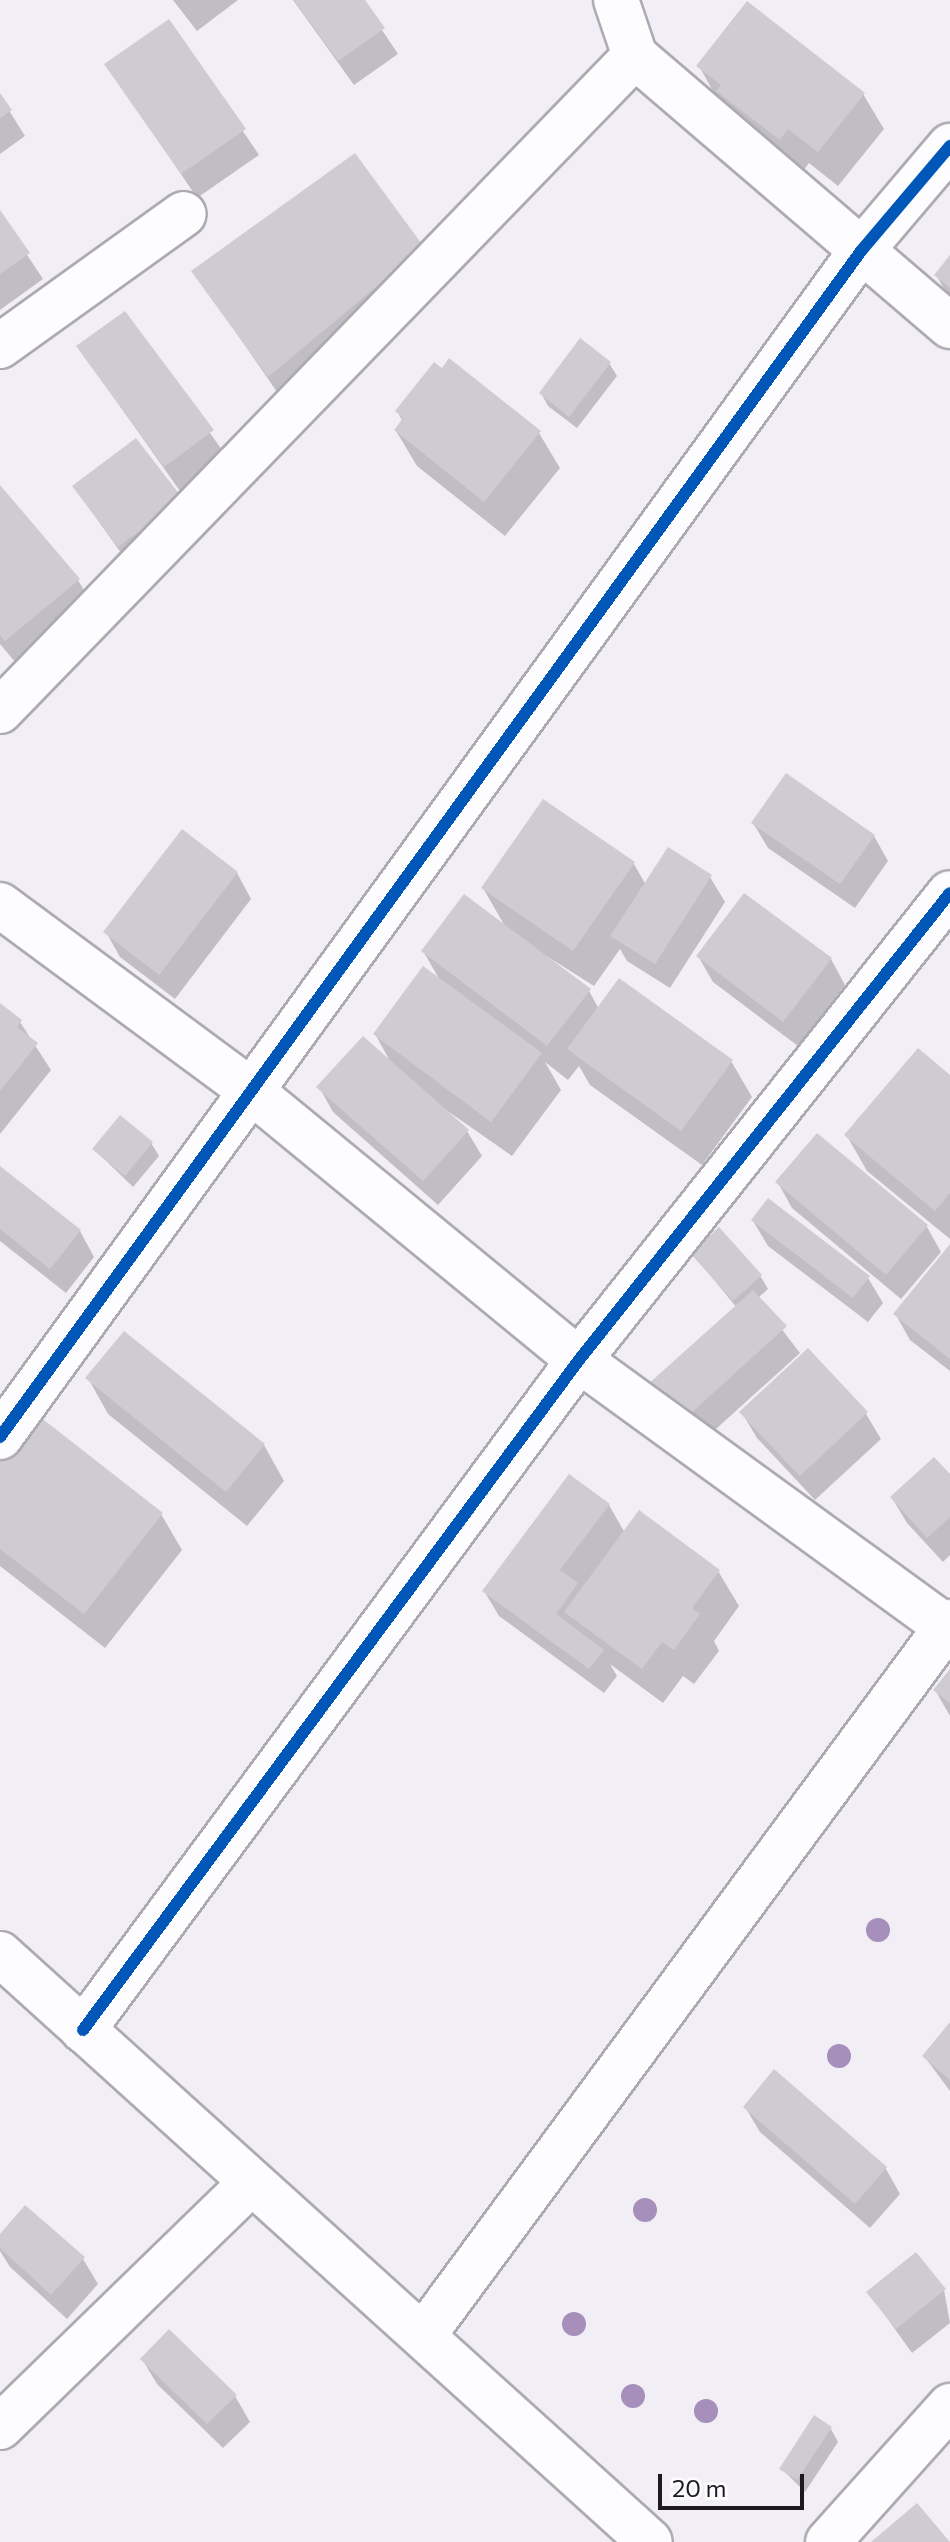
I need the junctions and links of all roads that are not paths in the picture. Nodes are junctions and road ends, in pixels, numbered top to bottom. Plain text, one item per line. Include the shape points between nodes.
1 (616, 0) edge
2 (635, 56) junction
3 (950, 146) edge
4 (184, 214) dead end
5 (861, 251) junction
6 (950, 326) edge
7 (0, 346) edge
8 (0, 711) edge
9 (950, 893) edge
10 (0, 905) edge
11 (251, 1091) junction
12 (579, 1360) junction
13 (0, 1437) edge
14 (948, 1624) edge
15 (0, 1954) edge
16 (83, 2030) junction
17 (250, 2184) junction
18 (425, 2333) junction
19 (950, 2406) edge
20 (0, 2427) edge
21 (650, 2542) edge
22 (828, 2542) edge

1 - 2 street
2 - 5 street
2 - 8 street
3 - 5 street
4 - 7 street
5 - 6 street
5 - 11 street
9 - 12 street
10 - 11 street
11 - 12 street
11 - 13 street
12 - 14 street
12 - 16 street
14 - 18 street
15 - 16 street
16 - 17 street
17 - 18 street
17 - 20 street
18 - 21 street
19 - 22 street

